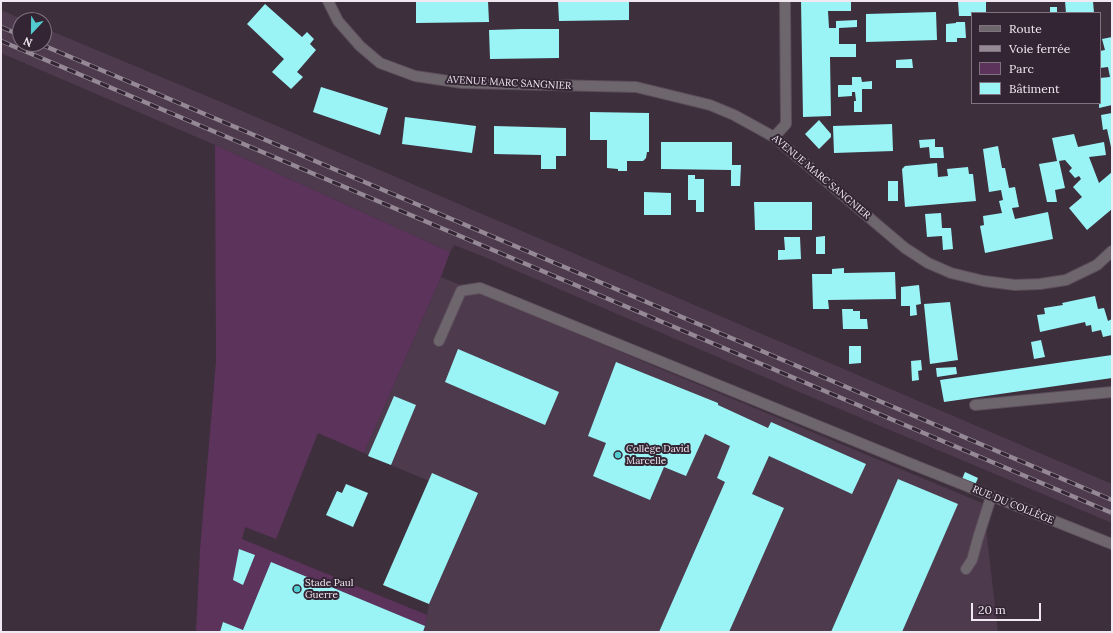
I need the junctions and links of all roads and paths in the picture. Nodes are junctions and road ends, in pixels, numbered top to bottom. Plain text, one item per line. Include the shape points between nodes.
1 (328, 1) edge
2 (785, 1) edge
3 (774, 136) junction
4 (1112, 251) edge
5 (439, 340) dead end
6 (1112, 392) edge
7 (975, 405) dead end
8 (991, 497) junction
9 (1112, 544) edge
10 (966, 569) dead end

1 - 3 street, AVENUE MARC SANGNIER via 338,21 360,46 380,63 415,76 462,83 636,87 710,105
2 - 3 street via 786,124
3 - 4 street, AVENUE MARC SANGNIER via 905,248 928,263 951,273 1015,285 1040,284 1066,280 1097,264
5 - 8 street, RUE DU COLLÈGE via 461,291 480,288
6 - 7 street
8 - 9 street, RUE DU COLLÈGE
8 - 10 street via 972,560

